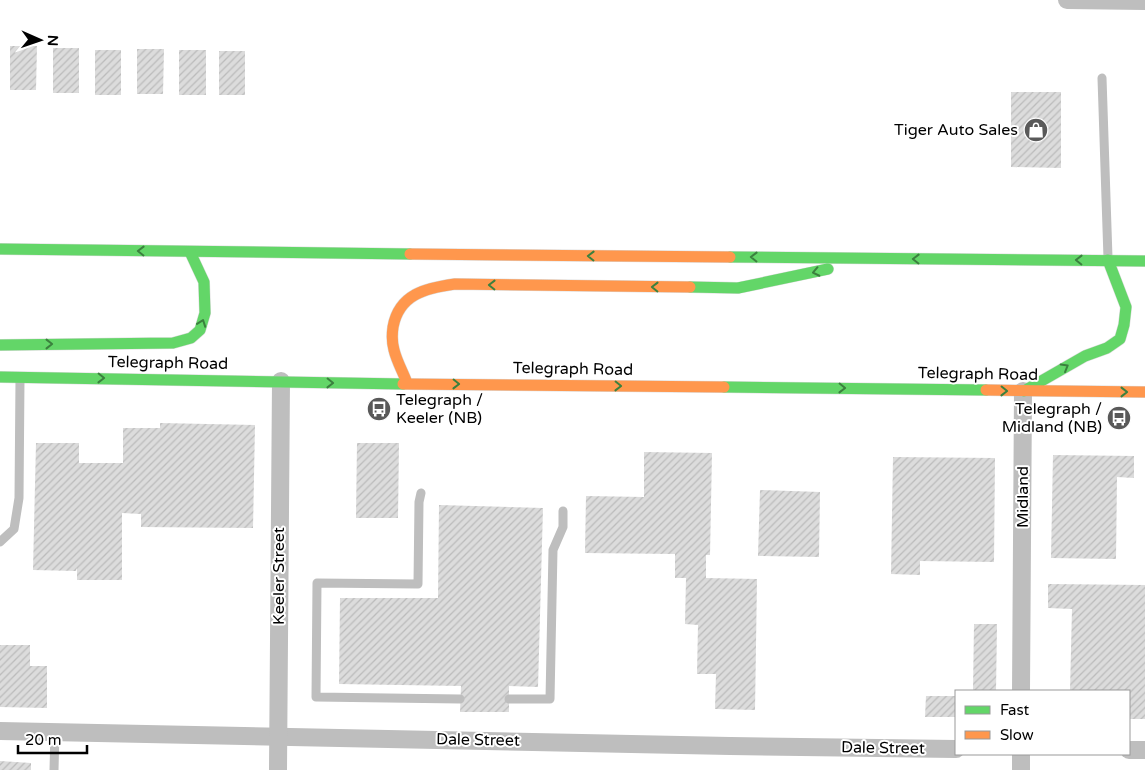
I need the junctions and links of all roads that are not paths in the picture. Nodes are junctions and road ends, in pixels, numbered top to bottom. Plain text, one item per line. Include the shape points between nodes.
1 (1067, 0) edge
2 (1145, 1) edge
3 (1102, 78) dead end
4 (0, 249) edge
5 (190, 252) junction
6 (881, 258) junction
7 (1108, 260) junction
8 (1145, 261) edge
9 (0, 345) edge
10 (0, 377) edge
11 (20, 377) junction
12 (281, 381) junction
13 (407, 383) junction
14 (1023, 391) junction
15 (1145, 392) edge
16 (422, 493) dead end
17 (563, 510) dead end
18 (0, 542) edge
19 (1021, 690) edge
20 (460, 699) dead end
21 (509, 699) dead end
22 (0, 730) edge
23 (56, 731) junction
24 (278, 735) junction
25 (955, 749) edge
26 (1130, 750) edge
27 (1145, 750) edge
28 (1021, 755) edge
29 (54, 770) edge
30 (278, 770) edge
31 (1021, 770) edge

1 - 2 street
3 - 7 lane
5 -> 4 main road
6 -> 5 main road
9 -> 5 main road via 173,343 191,338 200,330 205,313 204,282
7 -> 6 main road
6 -> 13 main road via 738,288 436,286 403,302 394,317 394,347
7 - 8 main road
14 -> 7 main road via 1120,339 1126,307
10 - 11 main road, Telegraph Road
11 -> 12 main road, Telegraph Road
11 - 18 lane via 19,498 14,529
12 -> 13 main road, Telegraph Road
12 - 24 street, Keeler Street
13 -> 14 main road, Telegraph Road
14 -> 15 main road, Telegraph Road
14 - 19 street, Midland
16 - 20 lane via 419,502 418,584 318,583 316,697
17 - 21 lane via 563,527 553,550 550,699
22 - 23 street, Dale Street
23 - 24 street, Dale Street
23 - 29 lane
24 - 25 street, Dale Street
24 - 30 street, Keeler Street
26 - 27 street
28 - 31 street

